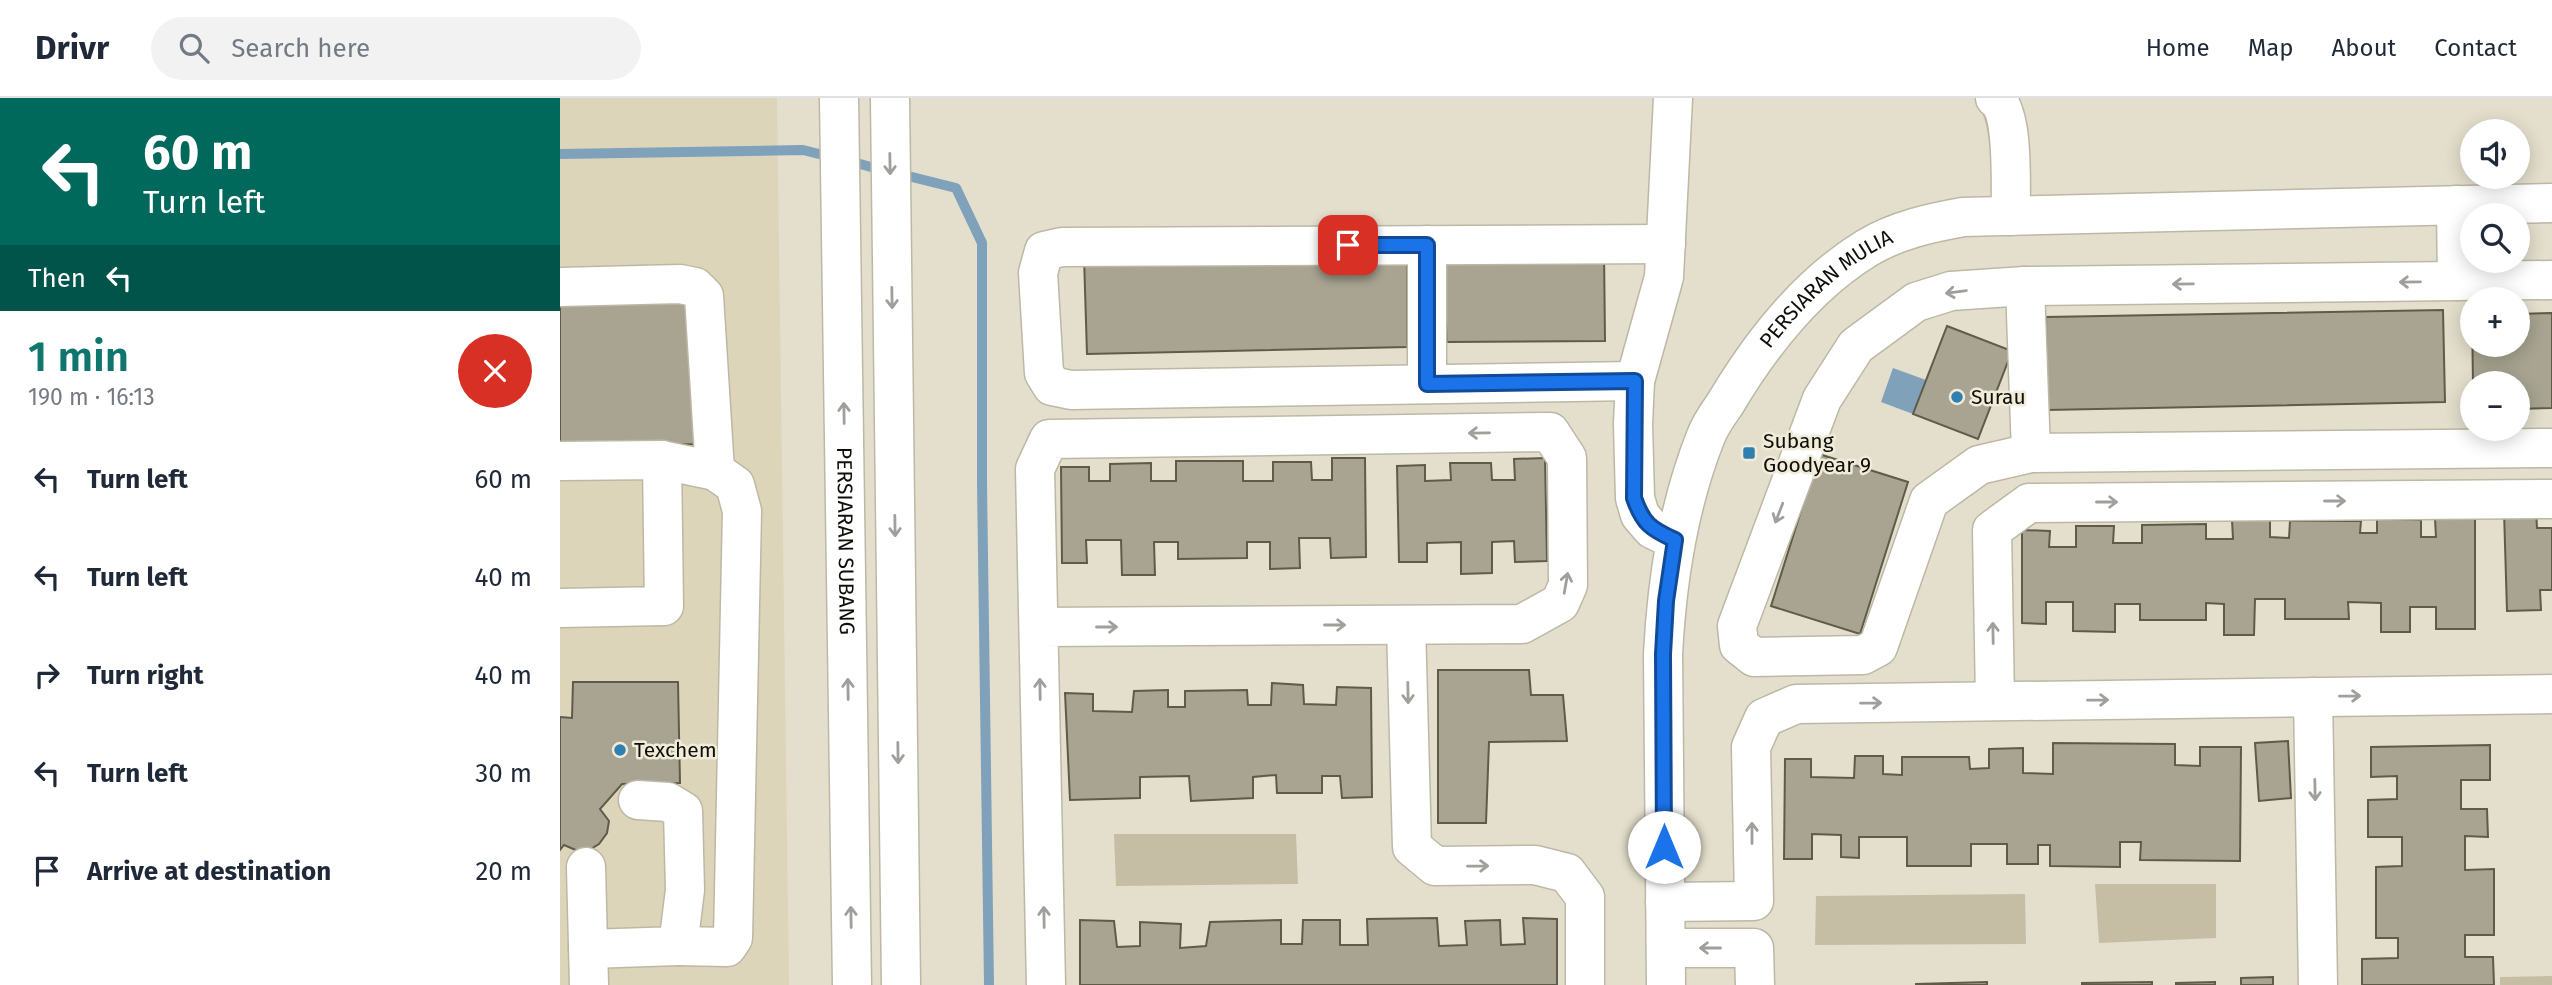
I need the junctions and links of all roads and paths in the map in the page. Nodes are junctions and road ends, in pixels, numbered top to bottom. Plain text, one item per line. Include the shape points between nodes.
1 (839, 98) edge
2 (890, 98) edge
3 (1673, 98) edge
4 (1692, 98) edge
5 (1994, 98) edge
6 (2552, 203) edge
7 (2456, 205) junction
8 (2011, 216) junction
9 (1666, 244) junction
10 (1427, 245) junction
11 (2552, 280) edge
12 (2458, 281) junction
13 (560, 286) edge
14 (2025, 286) junction
15 (1635, 381) junction
16 (1427, 384) junction
17 (2552, 448) edge
18 (2031, 453) junction
19 (662, 460) junction
20 (560, 461) edge
21 (715, 471) junction
22 (2552, 499) edge
23 (1675, 540) junction
24 (560, 608) edge
25 (1406, 625) junction
26 (1039, 627) junction
27 (2552, 694) edge
28 (2313, 697) junction
29 (1995, 701) junction
30 (638, 800) dead end
31 (586, 867) dead end
32 (1665, 902) junction
33 (678, 946) junction
34 (1665, 948) junction
35 (582, 973) edge
36 (852, 985) edge
37 (901, 985) edge
38 (1046, 985) edge
39 (1586, 985) edge
40 (1666, 985) edge
41 (1755, 985) edge
42 (2318, 985) edge

36 -> 1 street, PERSIARAN SUBANG
2 -> 37 street
3 - 4 street
3 - 9 street
5 - 8 street via 2001,103 2007,124
6 - 7 street, PERSIARAN MULIA
7 - 8 street, PERSIARAN MULIA
7 - 12 street
8 - 23 street, PERSIARAN MULIA via 1917,226 1868,247 1835,271 1769,339 1707,433
9 - 10 street
9 - 15 street via 1664,276
10 - 16 street
10 - 16 street via 1062,247 1044,251 1038,273 1044,373 1052,386 1071,390
11 - 12 street
12 -> 14 street
13 - 21 street via 680,284 695,287 704,296
14 - 18 street
14 -> 18 street via 1951,291 1916,302 1856,346 1822,399 1737,626 1739,645 1754,657 1863,655 1878,647 1929,500 1979,465
15 - 16 street
15 - 23 street via 1634,498 1652,529
17 - 18 street
19 - 20 street
19 - 21 street
19 - 24 street via 664,606
21 - 33 street via 735,485 742,511 733,938 727,947
29 -> 22 street via 1992,530 2029,503
23 - 32 street, PERSIARAN MULIA via 1663,654
26 -> 25 street
25 -> 26 street via 1522,624 1560,603 1568,585 1567,458 1550,432 1049,439 1035,468
25 -> 39 street via 1412,847 1435,866 1535,865 1567,873 1585,897
38 -> 26 street
28 -> 27 street
29 -> 28 street
28 -> 42 street
32 -> 29 street via 1754,901 1751,747 1763,718 1796,704
30 - 33 street via 668,802 683,811 685,890
31 - 35 street
32 - 34 street, PERSIARAN MULIA
33 - 35 street
34 - 40 street, PERSIARAN MULIA
41 -> 34 street via 1754,948

